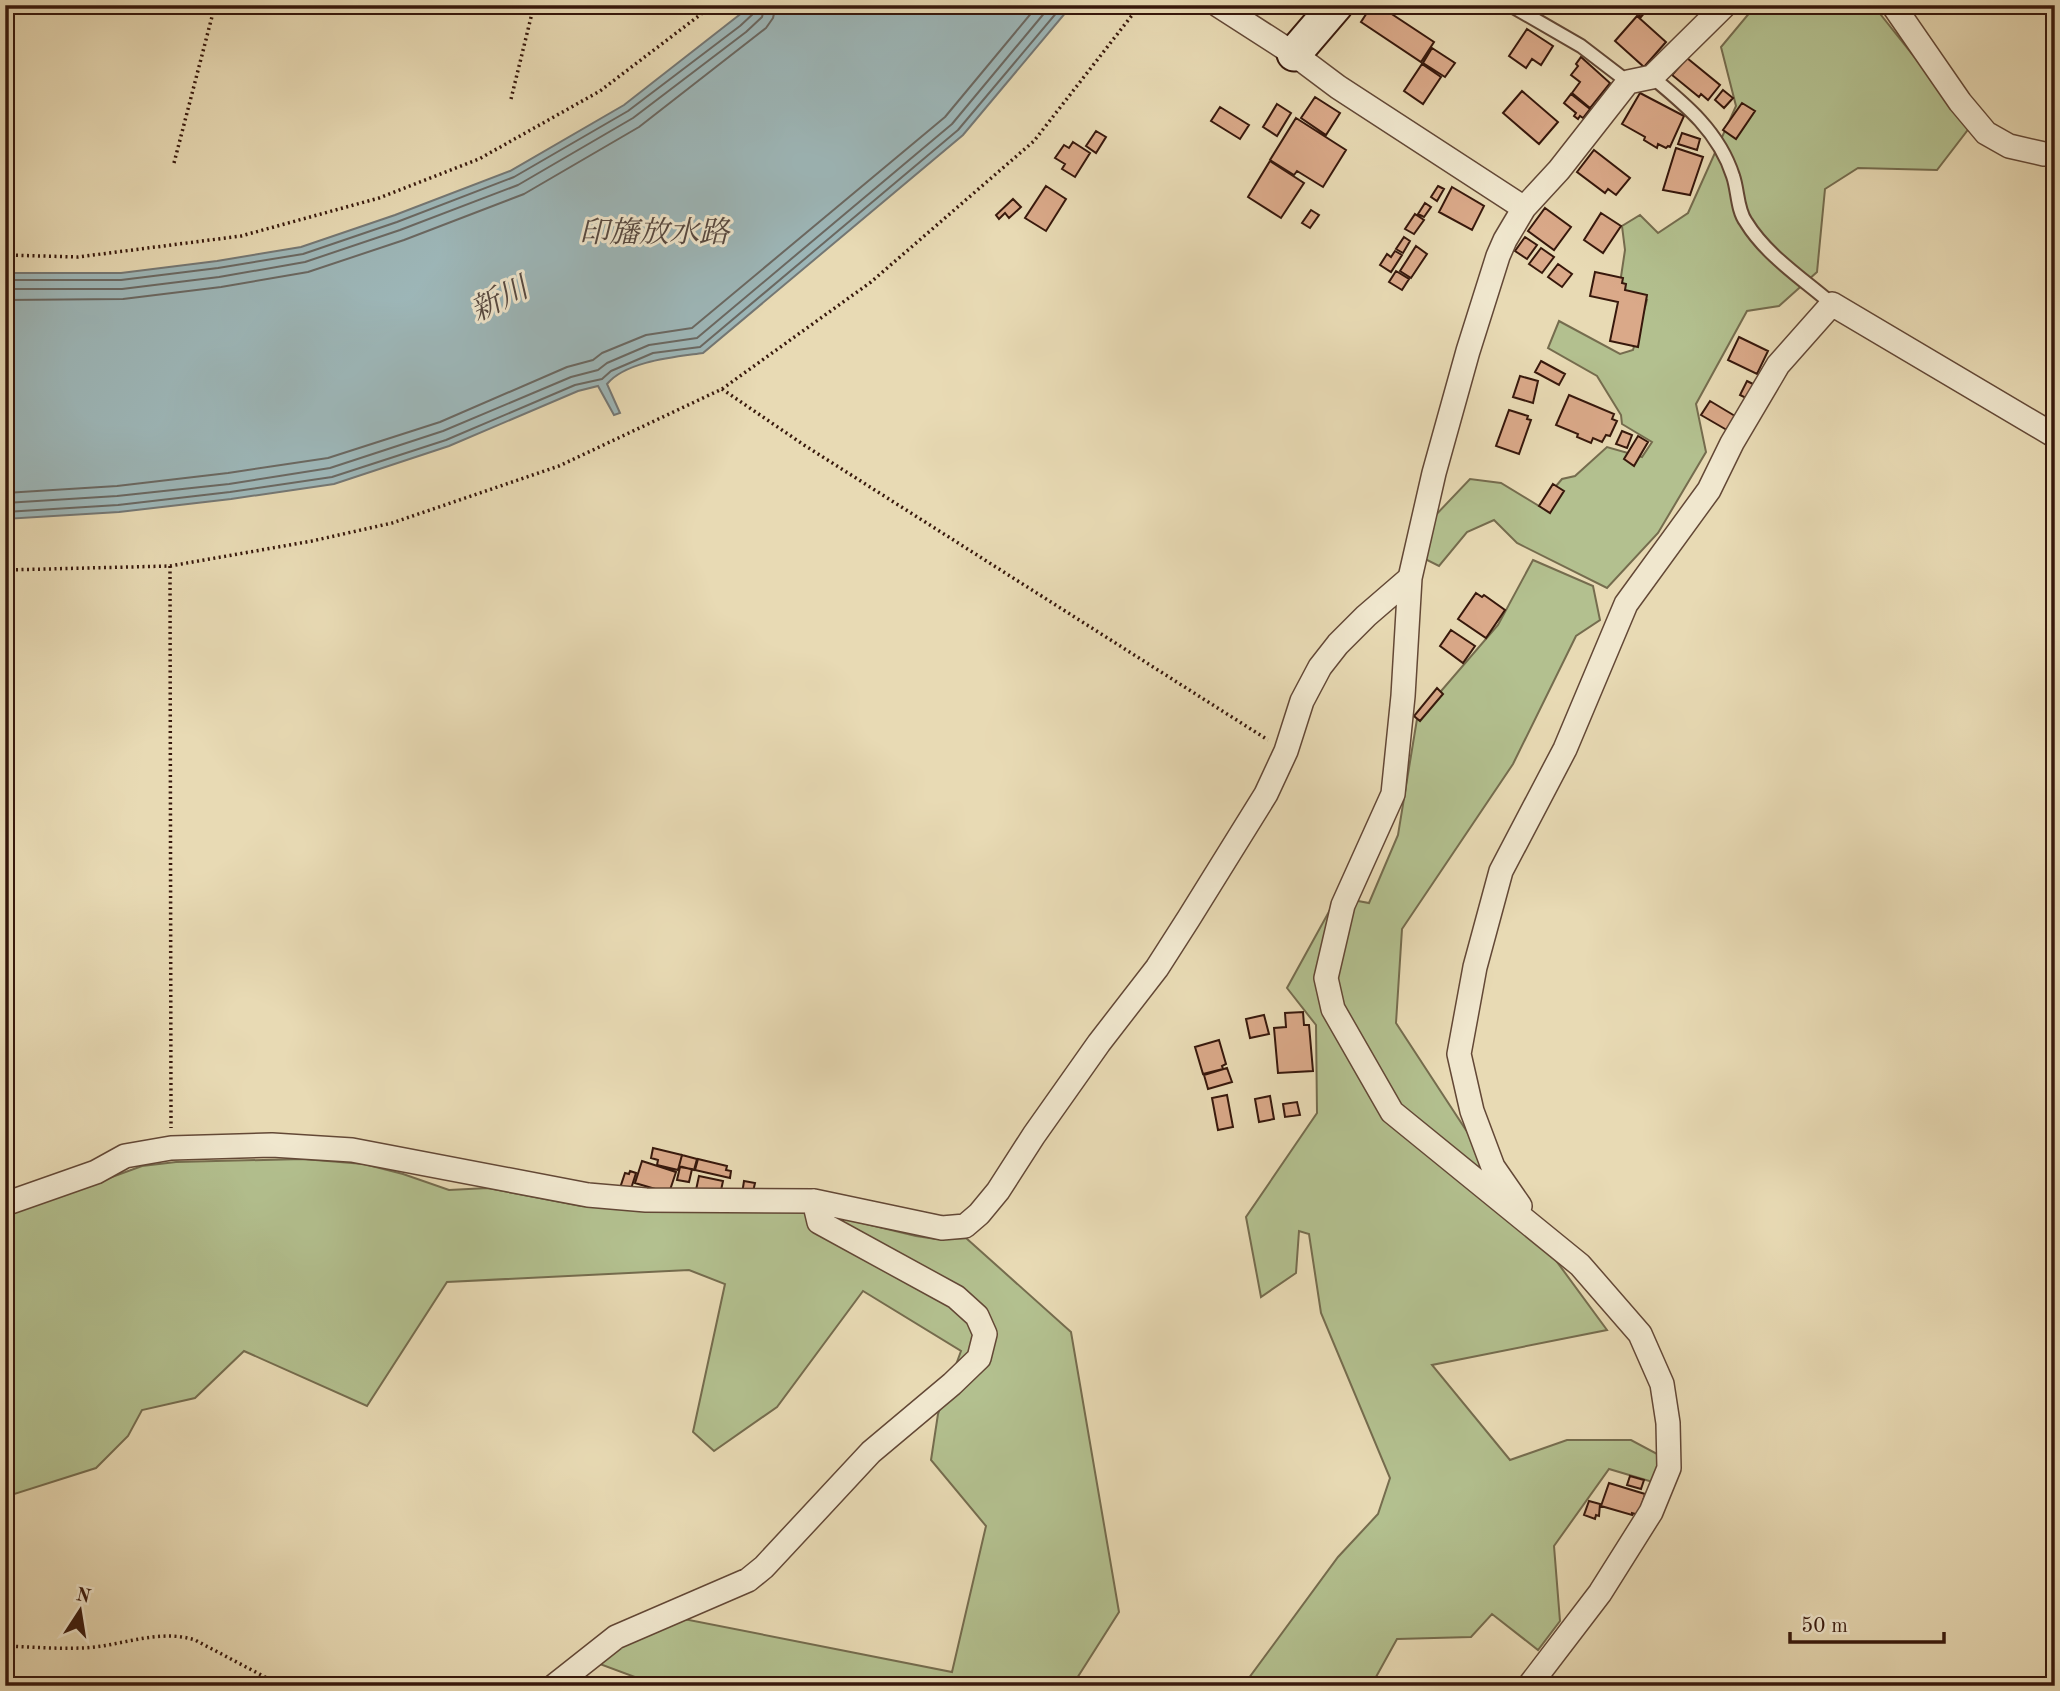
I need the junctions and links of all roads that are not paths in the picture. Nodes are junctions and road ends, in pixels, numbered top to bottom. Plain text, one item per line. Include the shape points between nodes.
1 (1218, 5) edge
2 (1336, 5) edge
3 (1510, 5) edge
4 (1725, 5) edge
5 (1893, 5) edge
6 (1294, 54) junction
7 (1652, 77) junction
8 (1628, 82) junction
9 (2055, 154) edge
10 (1524, 208) junction
11 (1832, 304) junction
12 (2055, 436) edge
13 (1410, 578) junction
14 (814, 1201) junction
15 (5, 1204) edge
16 (1534, 1226) junction
17 (554, 1686) edge
18 (1529, 1686) edge

1 - 6 street
2 - 6 street
3 - 8 lane via 1581,46
4 - 7 street
5 - 9 street via 1986,133 2009,146
6 - 10 street
7 - 8 street
7 - 11 lane via 1696,114 1722,151 1744,220 1764,245
8 - 10 street
10 - 13 street via 1498,256 1468,351
11 - 12 street
11 - 16 street via 1778,365 1709,490 1626,604 1565,749 1501,871 1475,967 1459,1054 1472,1111 1493,1167
13 - 14 street via 1366,616 1320,667 1266,794 1157,968 979,1214 965,1226 942,1228
13 - 16 street via 1394,794 1343,905 1326,978 1334,1009 1392,1112
14 - 15 street via 588,1195 352,1150 272,1145 171,1148 125,1156 96,1172
14 - 17 street via 819,1222 956,1297 977,1316 985,1334 979,1358 871,1452 748,1580 616,1637
16 - 18 street via 1580,1265 1640,1334 1662,1384 1669,1468 1651,1512 1600,1593

